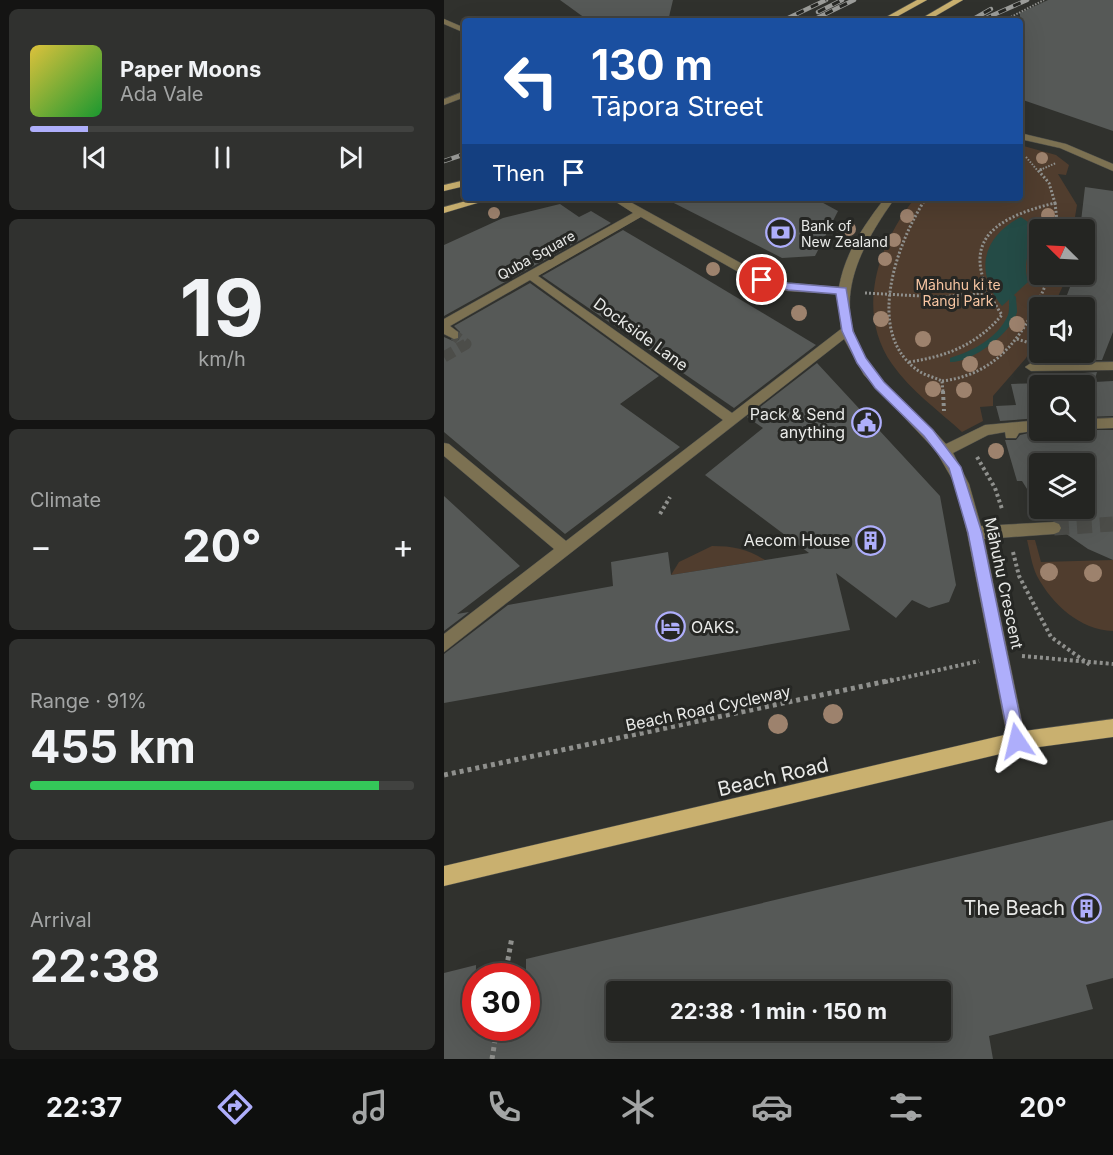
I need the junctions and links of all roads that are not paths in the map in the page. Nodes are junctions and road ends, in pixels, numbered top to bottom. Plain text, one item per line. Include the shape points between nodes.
1 (923, 0) edge
2 (959, 0) edge
3 (889, 18) edge
4 (926, 18) edge
5 (444, 21) edge
6 (462, 30) edge
7 (462, 95) edge
8 (444, 102) edge
9 (1023, 137) edge
10 (1113, 168) edge
11 (462, 184) edge
12 (444, 188) edge
13 (478, 201) edge
14 (627, 201) edge
15 (888, 201) edge
16 (444, 210) edge
17 (642, 212) junction
18 (530, 275) junction
19 (842, 291) junction
20 (447, 329) edge
21 (847, 331) junction
22 (1113, 366) edge
23 (1031, 367) dead end
24 (732, 420) junction
25 (1113, 423) edge
26 (1095, 424) edge
27 (1029, 426) edge
28 (444, 448) edge
29 (944, 452) junction
30 (1054, 528) tunnel mouth
31 (975, 533) junction
32 (566, 550) junction
33 (444, 644) edge
34 (1113, 728) edge
35 (1017, 741) junction
36 (444, 876) edge

1 - 3 main road
2 - 4 main road
5 - 6 street
7 - 8 street
9 - 10 street via 1063,146
11 - 12 main road
13 - 16 main road
14 - 17 street
15 - 19 street, Māhuhu Crescent via 859,240
17 - 18 street, Quba Square
17 - 19 street via 762,280 788,287
18 - 20 street, Quba Square
18 - 24 street, Dockside Lane
19 - 21 street, Māhuhu Crescent
21 - 24 street
21 - 29 street, Māhuhu Crescent via 879,385
22 - 23 street
24 - 32 street
25 - 26 street
27 - 29 street via 985,430
28 - 32 street
29 - 31 street, Māhuhu Crescent via 962,484
30 - 31 street
31 - 35 street, Māhuhu Crescent
32 - 33 street
34 - 35 main road, Beach Road
35 - 36 main road, Beach Road

